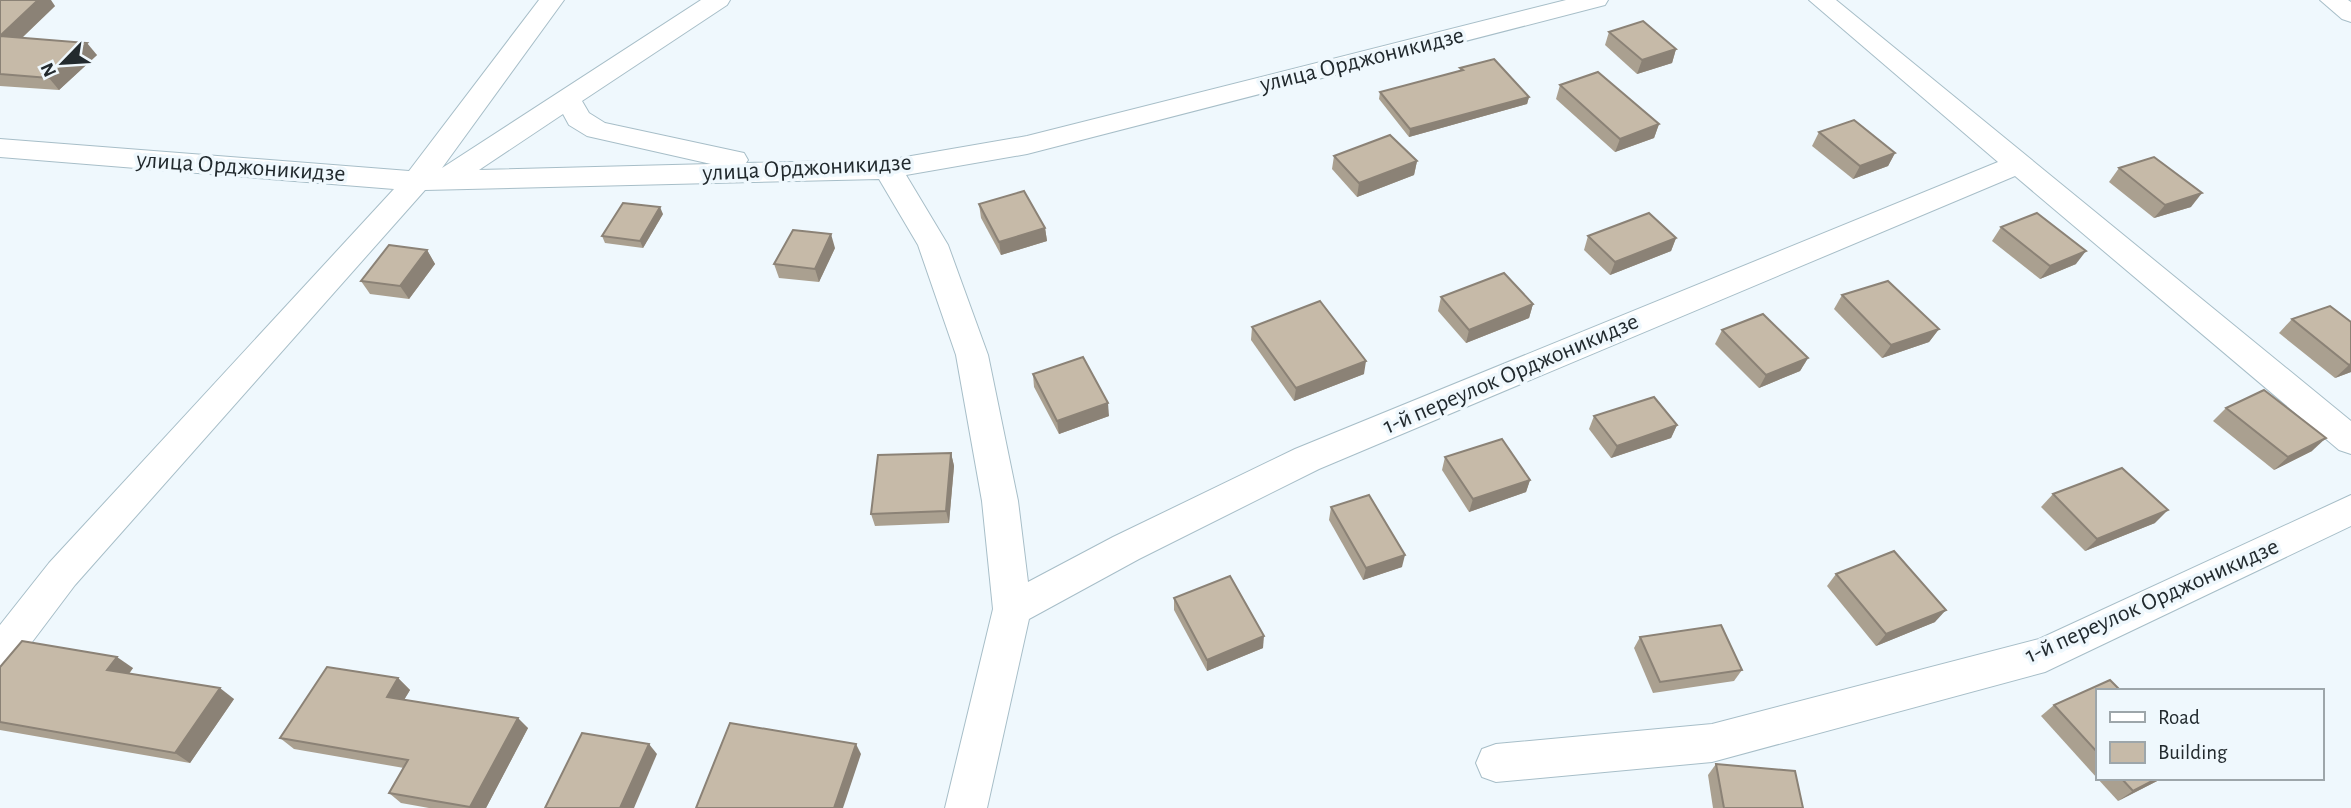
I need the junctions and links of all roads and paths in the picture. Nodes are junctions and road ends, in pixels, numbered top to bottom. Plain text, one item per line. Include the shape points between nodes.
1 (552, 0) edge
2 (718, 0) edge
3 (1597, 0) edge
4 (1821, 0) edge
5 (2332, 0) edge
6 (2351, 14) edge
7 (567, 99) junction
8 (0, 148) edge
9 (2021, 163) junction
10 (887, 169) junction
11 (787, 171) junction
12 (431, 180) junction
13 (2351, 440) edge
14 (2351, 510) edge
15 (1012, 608) junction
16 (0, 654) edge
17 (1496, 763) dead end
18 (966, 808) edge

1 - 12 street
2 - 7 street
3 - 10 street, улица Орджоникидзе via 1027,145
4 - 9 street
5 - 6 street
7 - 11 street via 579,118 597,130
7 - 12 street
8 - 12 street, улица Орджоникидзе
9 - 13 street
9 - 15 street, 1-й переулок Орджоникидзе via 1307,459
10 - 11 street, улица Орджоникидзе
10 - 15 street via 933,245 972,355 1000,501
11 - 12 street, улица Орджоникидзе
12 - 16 street via 62,574
14 - 17 street, 1-й переулок Орджоникидзе via 2045,654 1712,743
15 - 18 street

